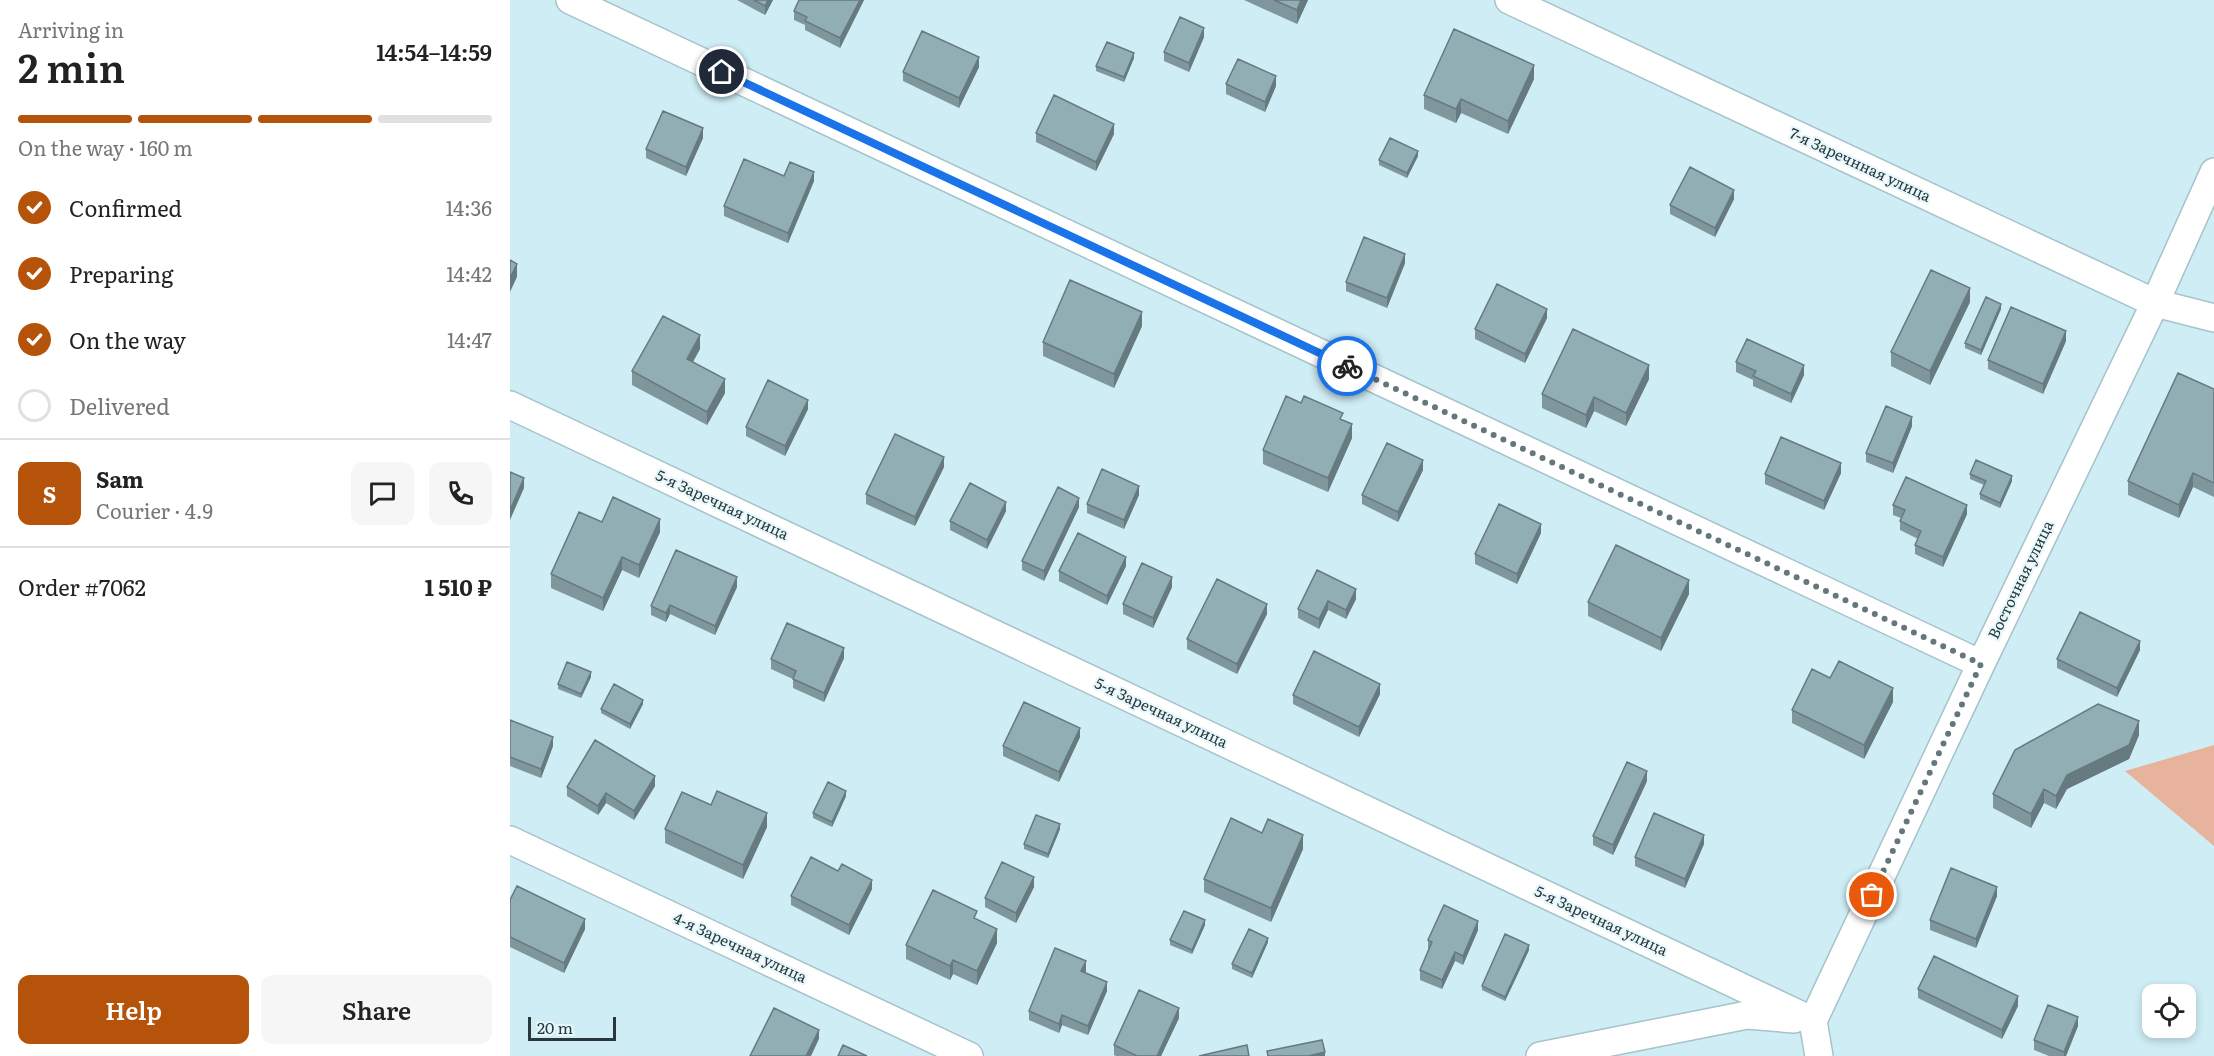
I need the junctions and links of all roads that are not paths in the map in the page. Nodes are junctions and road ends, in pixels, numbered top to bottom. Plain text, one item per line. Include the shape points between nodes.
1 (570, 0) edge
2 (1509, 0) edge
3 (2214, 172) edge
4 (2155, 303) junction
5 (2214, 318) edge
6 (510, 405) edge
7 (1981, 664) junction
8 (510, 840) edge
9 (1813, 1021) junction
10 (969, 1056) edge
11 (1540, 1056) edge
12 (1819, 1056) edge

1 - 7 street
2 - 4 street, 7-я Заречнная улица
3 - 4 street, Восточная улица
4 - 5 street, 7-я Заречнная улица
4 - 7 street, Восточная улица
6 - 9 street, 5-я Заречная улица
7 - 9 street, Восточная улица
8 - 10 street, 4-я Заречная улица
9 - 11 street via 1747,1015
9 - 12 street

